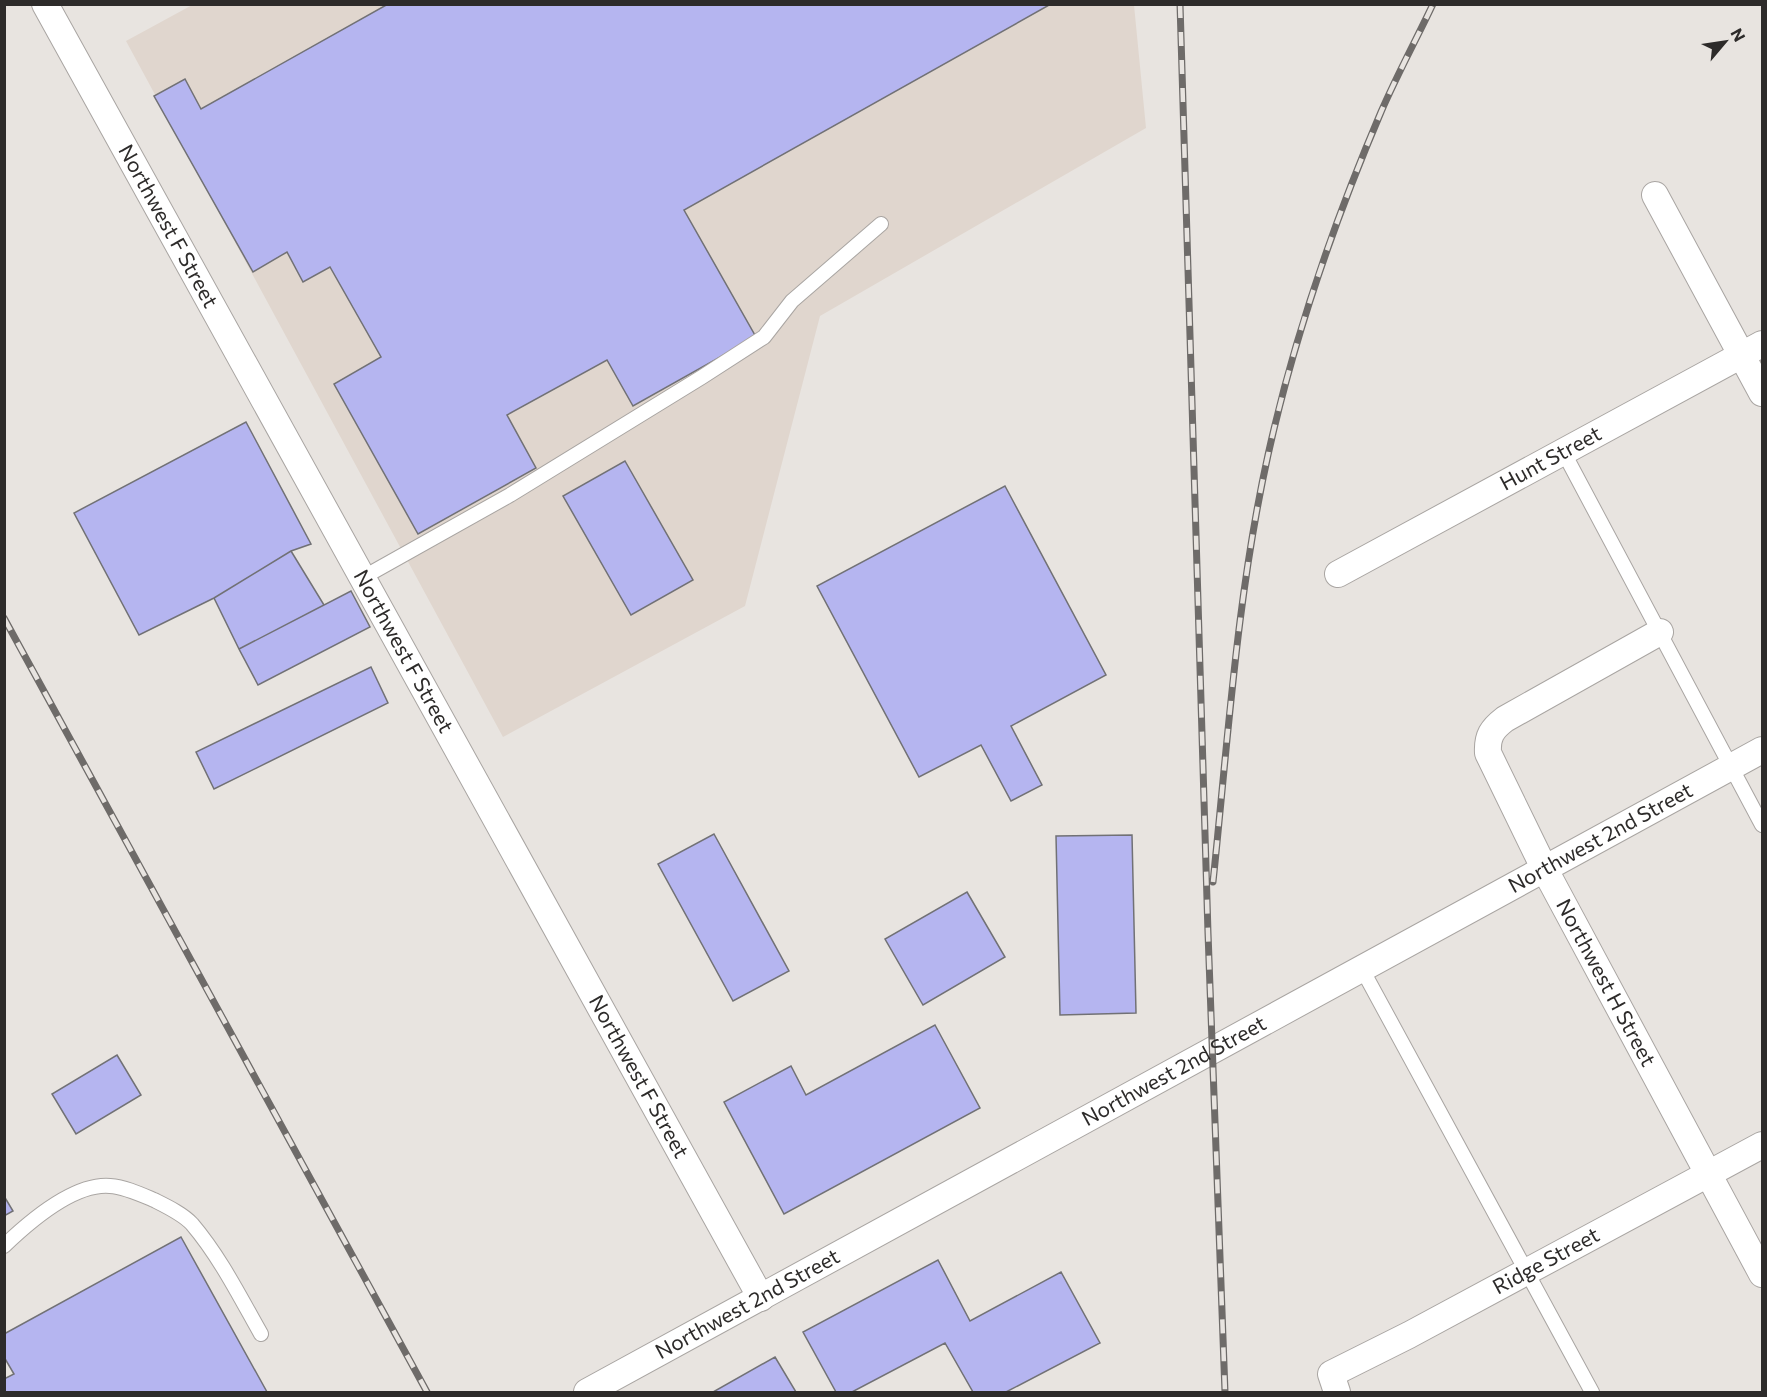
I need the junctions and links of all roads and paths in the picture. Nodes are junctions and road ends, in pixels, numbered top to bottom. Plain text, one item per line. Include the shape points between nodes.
1 (45, 4) edge
2 (1655, 195) dead end
3 (881, 224) dead end
4 (1752, 349) edge
5 (1762, 393) edge
6 (1564, 453) junction
7 (1338, 574) dead end
8 (362, 579) junction
9 (1660, 632) junction
10 (1762, 750) edge
11 (1732, 767) junction
12 (1762, 825) edge
13 (1545, 868) junction
14 (1362, 969) junction
15 (1762, 1145) edge
16 (1708, 1174) junction
17 (4, 1246) edge
18 (1526, 1272) junction
19 (1762, 1274) edge
20 (761, 1298) junction
21 (261, 1334) dead end
22 (1334, 1383) edge
23 (587, 1392) edge
24 (1592, 1392) edge

1 - 8 street, Northwest F Street
2 - 4 street
3 - 8 lane via 792,301 764,337 510,495
4 - 5 street
4 - 6 street, Hunt Street
6 - 7 street, Hunt Street
6 - 9 lane
8 - 20 street, Northwest F Street
9 - 11 lane
9 - 13 street, Northwest H Street via 1505,719 1490,733 1491,763
10 - 11 street, Northwest 2nd Street
11 - 12 lane
11 - 13 street, Northwest 2nd Street
13 - 14 street, Northwest 2nd Street
13 - 16 street, Northwest H Street
14 - 18 lane
14 - 20 street, Northwest 2nd Street
15 - 16 street, Ridge Street
16 - 18 street, Ridge Street
16 - 19 street, Northwest H Street
17 - 21 lane via 66,1198 88,1187 110,1186 137,1192 190,1222 212,1250
18 - 22 street, Ridge Street
18 - 24 lane
20 - 23 street, Northwest 2nd Street

